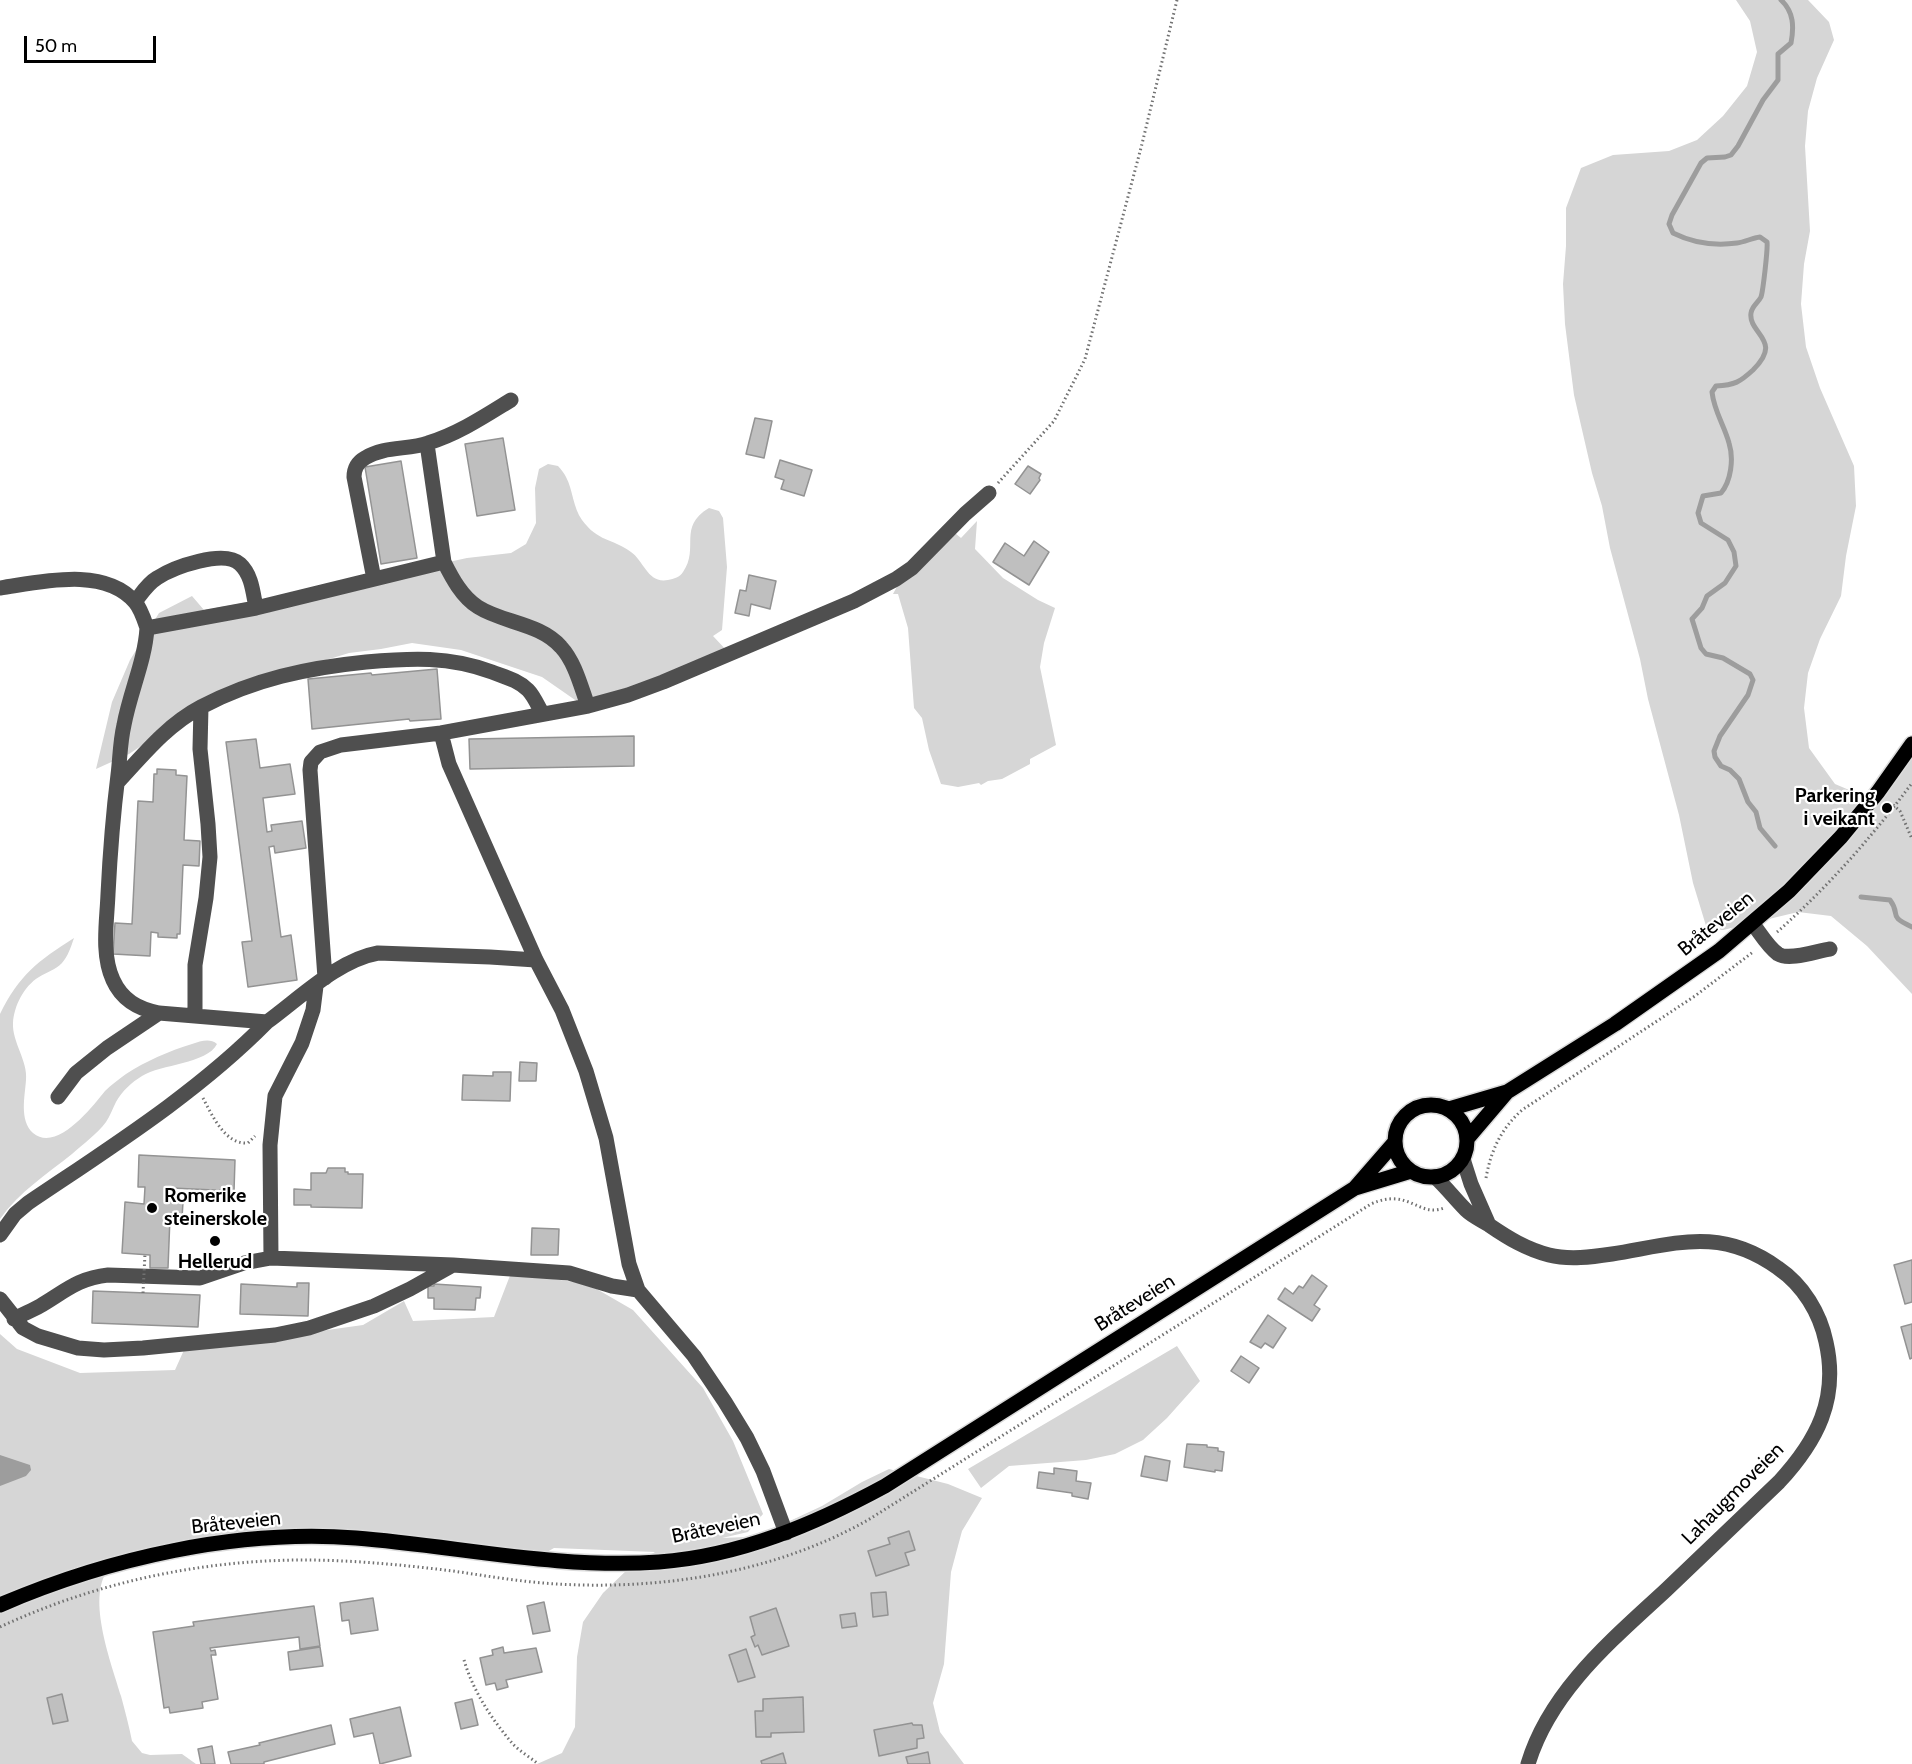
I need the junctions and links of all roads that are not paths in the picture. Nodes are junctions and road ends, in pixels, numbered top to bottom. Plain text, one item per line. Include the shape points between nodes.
1 (511, 400) dead end
2 (427, 444) junction
3 (989, 493) road end
4 (444, 562) junction
5 (374, 579) junction
6 (0, 588) edge
7 (135, 602) junction
8 (256, 608) junction
9 (147, 628) junction
10 (588, 706) junction
11 (201, 707) junction
12 (542, 713) junction
13 (441, 733) junction
14 (1912, 744) edge
15 (117, 783) junction
16 (1753, 924) junction
17 (1830, 949) dead end
18 (536, 960) junction
19 (320, 982) junction
20 (159, 1013) junction
21 (195, 1016) junction
22 (267, 1022) junction
23 (1506, 1092) junction
24 (58, 1097) dead end
25 (1449, 1109) junction
26 (1467, 1139) junction
27 (1395, 1142) junction
28 (1463, 1159) junction
29 (1411, 1171) junction
30 (1435, 1177) junction
31 (1355, 1188) junction
32 (1489, 1224) junction
33 (0, 1235) edge
34 (271, 1258) junction
35 (453, 1265) junction
36 (638, 1290) junction
37 (0, 1299) edge
38 (14, 1319) junction
39 (786, 1533) junction
40 (0, 1605) edge
41 (1528, 1764) edge

1 - 2 street
2 - 4 street
2 - 5 street via 379,452 356,466 354,477
3 - 10 street via 912,568 876,590 663,682
4 - 5 street
4 - 10 street via 459,587 478,607 552,638 562,647
5 - 8 street
6 - 7 street via 92,580 106,583
7 - 8 street via 157,578 193,563 224,558 234,560 246,572
7 - 9 street
8 - 9 street
9 - 15 street via 123,728
10 - 12 street
11 - 12 street via 282,675 322,666 404,658 441,659 516,681 530,691
11 - 15 street via 160,735
11 - 21 street via 200,750 210,857 195,964
12 - 13 street
13 - 18 street via 449,764
13 - 19 street via 341,745 320,752 310,762
14 - 16 main road, Bråteveien via 1878,792 1819,861
15 - 20 street via 111,834 108,964 113,980 133,1005
16 - 17 street via 1782,956
16 - 23 main road, Bråteveien via 1654,998
18 - 19 street via 378,953 362,956
18 - 36 street via 562,1010 586,1071 606,1138 629,1264
19 - 22 street
19 - 34 street via 302,1042 275,1096 270,1145
20 - 21 street
20 - 24 street via 91,1060
21 - 22 street
22 - 33 street via 197,1086 28,1203
23 - 25 main road, Bråteveien
23 - 26 main road, Bråteveien
25 - 26 main road via 1462,1122
25 - 27 main road via 1428,1104 1417,1107 1400,1121
26 - 28 main road
27 - 29 main road via 1400,1159
27 - 31 main road, Bråteveien
28 - 30 main road via 1451,1171
28 - 32 street
29 - 30 main road
29 - 31 main road, Bråteveien
30 - 32 street, Lahaugmoveien via 1467,1212
31 - 39 main road, Bråteveien via 885,1486
32 - 41 street, Lahaugmoveien via 1520,1245 1552,1256 1584,1258 1697,1240 1750,1252 1786,1273 1811,1304 1826,1342 1830,1371 1823,1416 1797,1462 1575,1681 1547,1720
34 - 35 street
34 - 38 street via 200,1278 93,1277
35 - 36 street via 569,1273
35 - 38 street via 375,1306 274,1335 104,1350 78,1348 38,1336
36 - 39 street via 693,1356 747,1438
37 - 38 street
39 - 40 main road, Bråteveien via 707,1555 660,1562 611,1563 551,1561 334,1536 277,1538 180,1550 123,1562

